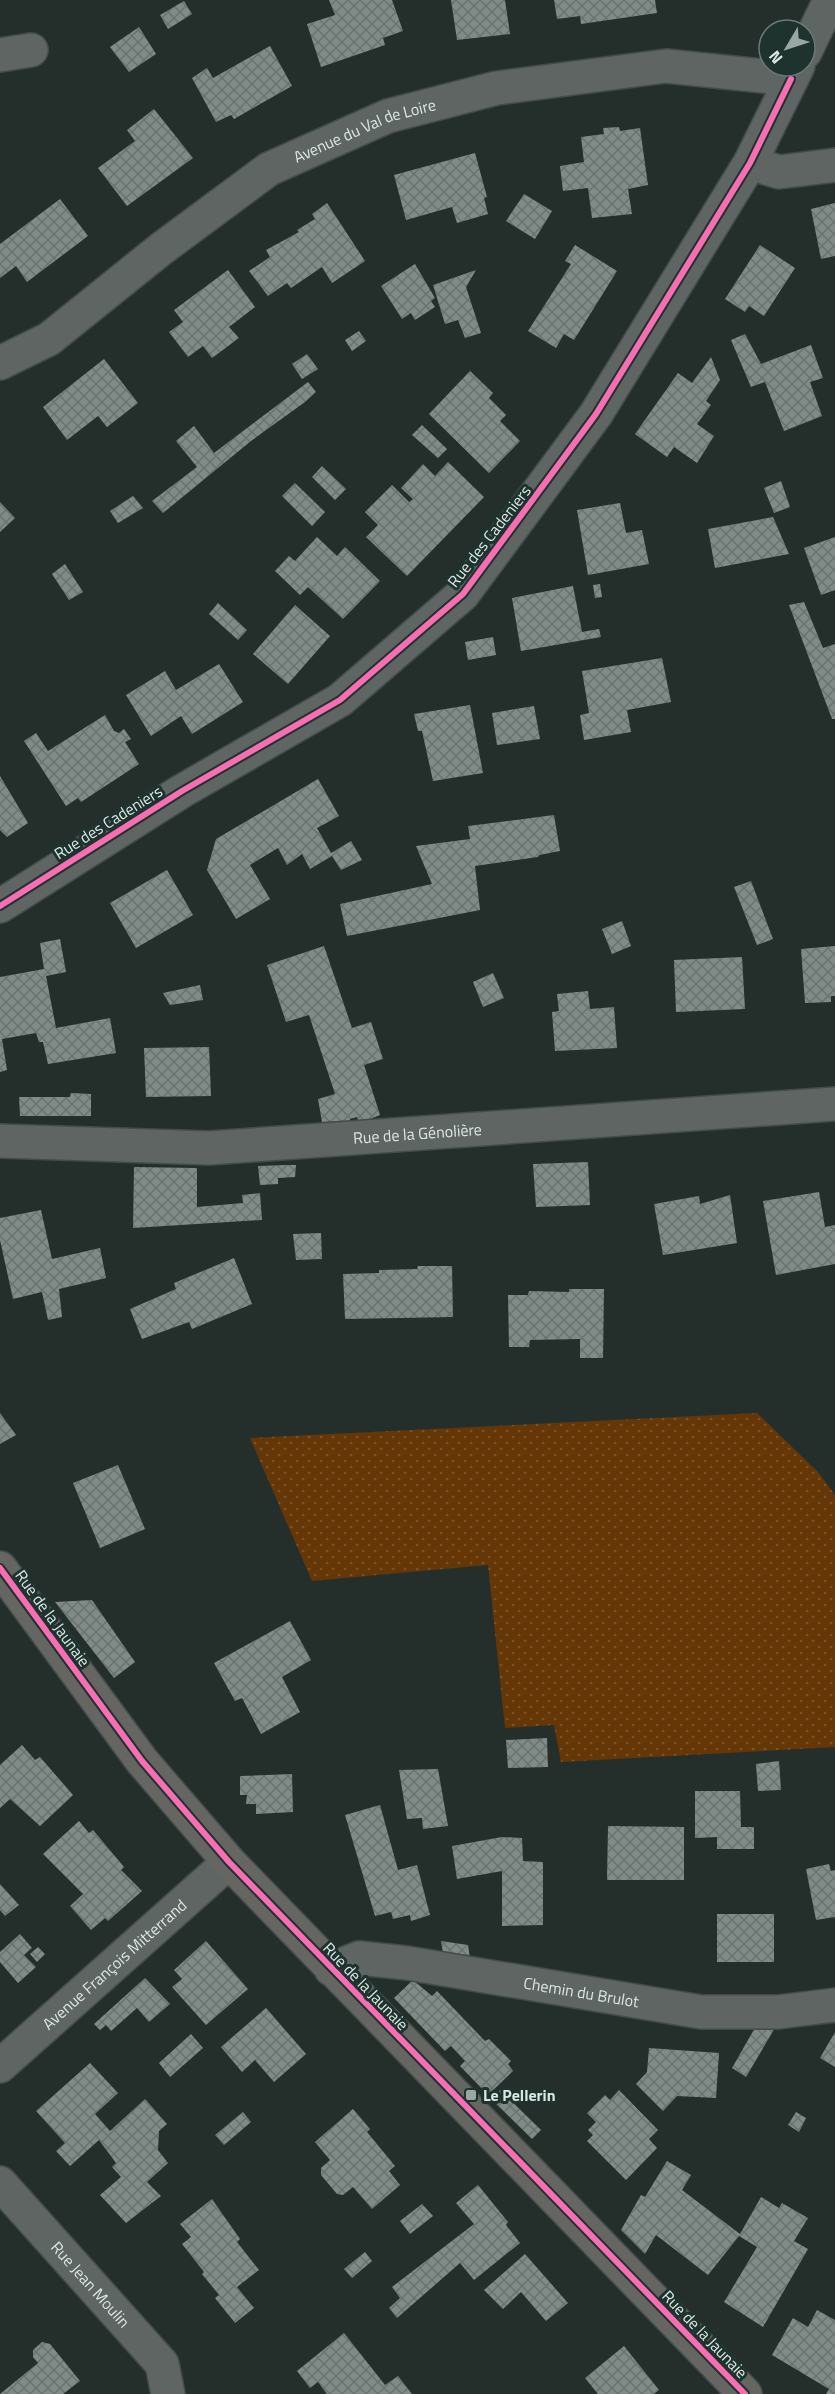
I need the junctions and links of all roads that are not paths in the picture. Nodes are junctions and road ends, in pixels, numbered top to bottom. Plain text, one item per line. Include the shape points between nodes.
1 (830, 0) edge
2 (817, 27) edge
3 (757, 66) edge
4 (792, 78) edge
5 (750, 162) junction
6 (835, 165) edge
7 (0, 363) edge
8 (0, 906) edge
9 (835, 1104) edge
10 (0, 1141) edge
11 (0, 1568) edge
12 (229, 1862) junction
13 (331, 1969) junction
14 (835, 2005) edge
15 (0, 2066) edge
16 (0, 2184) edge
17 (168, 2394) edge
18 (745, 2394) edge

1 - 2 street, Rue des Cadeniers
3 - 7 street, Avenue du Val de Loire via 666,66 497,88 388,116 269,169 49,339
4 - 5 street, Rue des Cadeniers
5 - 6 street via 779,172
5 - 8 street, Rue des Cadeniers via 596,414 463,594 340,700 182,790
9 - 10 street, Rue de la Génolière via 209,1148
11 - 12 main road, Rue de la Jaunaie via 142,1761
12 - 13 main road, Rue de la Jaunaie
12 - 15 street, Avenue François Mitterrand
13 - 14 street, Chemin du Brulot via 360,1958 407,1963 700,2012 778,2012
13 - 18 main road, Rue de la Jaunaie
16 - 17 street, Rue Jean Moulin via 162,2364

